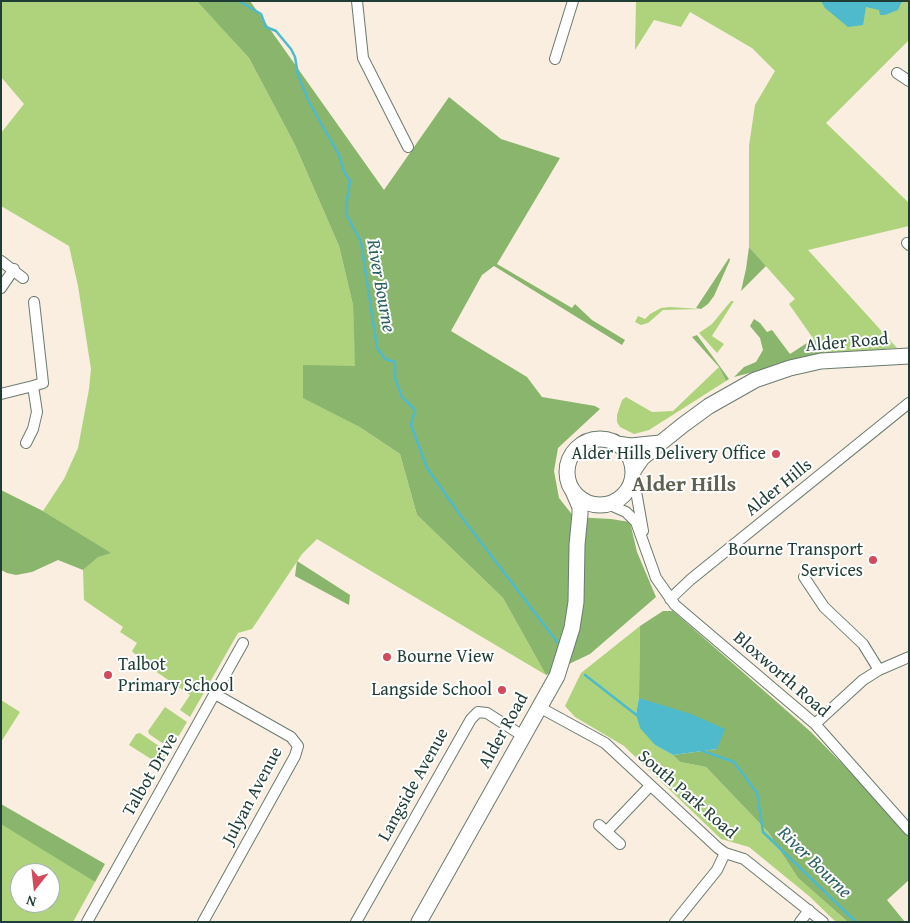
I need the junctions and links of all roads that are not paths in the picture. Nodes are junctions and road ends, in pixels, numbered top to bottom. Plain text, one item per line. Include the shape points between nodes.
1 (357, 1) edge
2 (573, 1) edge
3 (555, 59) dead end
4 (897, 72) dead end
5 (909, 82) edge
6 (408, 147) dead end
7 (1, 260) edge
8 (14, 269) junction
9 (23, 278) dead end
10 (1, 288) edge
11 (34, 302) dead end
12 (909, 356) edge
13 (33, 386) junction
14 (1, 394) edge
15 (909, 403) edge
16 (26, 443) dead end
17 (660, 443) junction
18 (617, 444) junction
19 (633, 473) junction
20 (573, 491) junction
21 (606, 504) junction
22 (644, 540) junction
23 (577, 545) junction
24 (804, 577) dead end
25 (670, 599) junction
26 (243, 643) dead end
27 (909, 657) edge
28 (879, 670) junction
29 (215, 694) junction
30 (540, 707) junction
31 (815, 724) junction
32 (523, 736) junction
33 (650, 786) junction
34 (909, 830) edge
35 (620, 844) dead end
36 (725, 853) junction
37 (809, 910) junction
38 (86, 922) edge
39 (202, 922) edge
40 (356, 922) edge
41 (418, 922) edge
42 (675, 922) edge
43 (800, 922) edge
44 (824, 922) edge

1 - 6 street via 363,58
2 - 3 street
4 - 5 street
7 - 8 street
8 - 9 street
8 - 10 street
11 - 13 street via 43,383
12 - 17 main road, Alder Road via 821,361 772,373 709,406
13 - 14 street
13 - 16 street via 37,412
15 - 25 street, Alder Hills
17 - 18 main road
17 - 19 main road, Alder Road via 642,458
18 - 19 main road via 629,457
18 - 20 main road via 594,439 576,449 568,460 566,471
19 - 21 main road via 625,493
19 - 22 street, Bloxworth Road
20 - 21 main road via 586,502
20 - 23 main road, Alder Road via 580,507
21 - 22 street, Bloxworth Road via 617,506 632,516
21 - 23 main road, Alder Road via 589,520
22 - 25 street, Bloxworth Road via 656,578
23 - 30 main road, Alder Road via 572,628 557,676
24 - 28 street via 824,607 863,644
25 - 31 street, Bloxworth Road
26 - 29 street, Talbot Drive
27 - 28 street
28 - 31 street via 863,680
29 - 38 street, Talbot Drive
29 - 39 street, Julyan Avenue via 291,737 298,746
30 - 32 main road, Alder Road
30 - 33 street, South Park Road via 605,743
31 - 34 street, Bloxworth Road
32 - 40 street, Langside Avenue via 487,713 478,712 470,719
32 - 41 main road, Alder Road
33 - 35 street via 603,828
33 - 36 street, South Park Road
36 - 37 street, South Park Road via 744,859
36 - 42 street via 717,870
37 - 43 street
37 - 44 street, South Park Road

